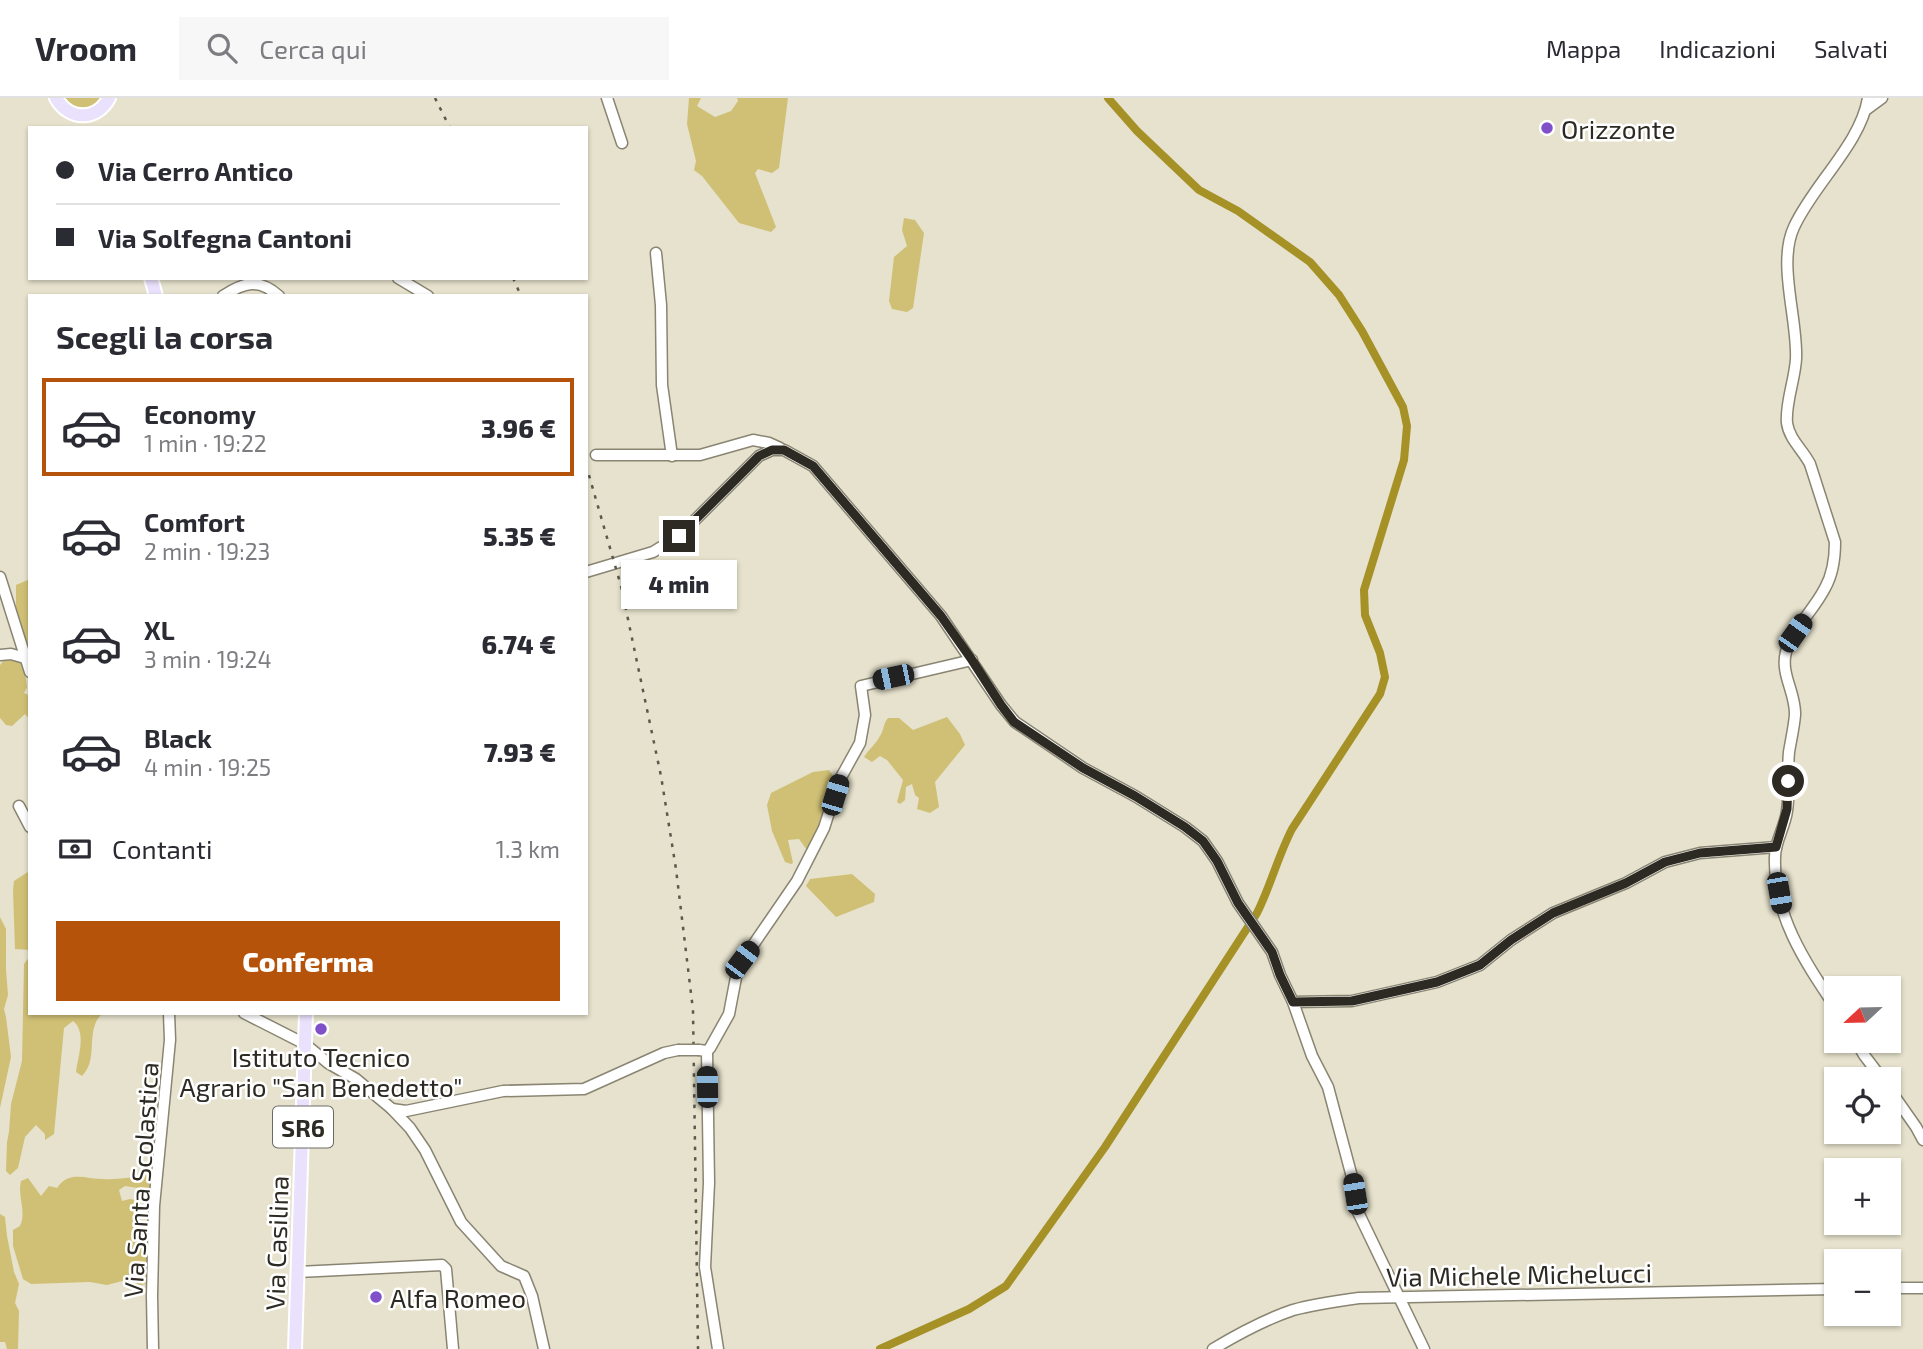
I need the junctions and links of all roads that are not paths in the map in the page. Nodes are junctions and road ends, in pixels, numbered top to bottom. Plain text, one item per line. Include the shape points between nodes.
1 (56, 98) edge
2 (109, 98) edge
3 (607, 98) edge
4 (1874, 101) edge
5 (68, 112) junction
6 (93, 114) junction
7 (77, 126) edge
8 (89, 126) edge
9 (622, 143) dead end
10 (656, 253) dead end
11 (401, 280) edge
12 (252, 281) edge
13 (227, 294) edge
14 (277, 294) edge
15 (425, 294) edge
16 (743, 442) junction
17 (784, 450) junction
18 (596, 455) dead end
19 (672, 456) junction
20 (755, 460) junction
21 (588, 571) edge
22 (0, 577) edge
23 (0, 655) edge
24 (25, 658) junction
25 (972, 660) junction
26 (28, 666) edge
27 (19, 806) dead end
28 (28, 823) edge
29 (1776, 847) junction
30 (1824, 990) edge
31 (1293, 1002) junction
32 (169, 1015) edge
33 (248, 1015) edge
34 (306, 1015) edge
35 (305, 1044) junction
36 (703, 1051) junction
37 (1901, 1106) edge
38 (392, 1110) junction
39 (1923, 1140) edge
40 (298, 1272) junction
41 (1901, 1288) edge
42 (1923, 1288) edge
43 (1824, 1289) edge
44 (1399, 1296) junction
45 (153, 1349) edge
46 (295, 1349) edge
47 (453, 1349) edge
48 (544, 1349) edge
49 (718, 1349) edge
50 (1213, 1349) edge
51 (1424, 1349) edge

1 - 5 main road
2 - 6 main road
3 - 9 street
4 - 29 street via 1802,212 1787,253 1796,357 1787,424 1810,464 1835,555 1825,589 1786,653 1785,671 1795,713 1787,809
5 - 6 main road
5 - 7 main road
6 - 8 main road
10 - 19 street via 662,385
11 - 15 street
12 - 13 street
12 - 14 street
16 - 17 street via 769,443
16 - 19 street via 700,455
16 - 20 street
17 - 20 street via 772,450
17 - 25 street via 813,466 941,616
18 - 19 street
20 - 21 street via 679,536 653,552
22 - 24 street
23 - 24 street
24 - 26 street
25 - 31 street via 1014,722 1203,841 1272,952
25 - 36 street via 861,686 865,715 860,743 839,781 824,828 797,881 738,967 729,1014
27 - 28 street
29 - 30 street via 1782,912
29 - 31 street via 1700,853 1665,862 1553,913 1480,965 1437,982 1352,1001
31 - 44 street via 1328,1087 1358,1212
32 - 45 street, Via Santa Scolastica via 154,1206
33 - 35 street
34 - 35 main road, Via Casilina / SR6
35 - 38 street
35 - 40 main road, Via Casilina / SR6
36 - 38 street, bridge via 664,1053 584,1089 503,1091
36 - 49 street via 709,1183 705,1267
37 - 39 street
38 - 48 street via 425,1150 461,1222 501,1266 524,1276
40 - 46 main road, Via Casilina / SR6
40 - 47 street via 442,1265
41 - 42 street
43 - 44 street, Via Michele Michelucci
44 - 50 street, Via Michele Michelucci via 1359,1298 1291,1311
44 - 51 street

